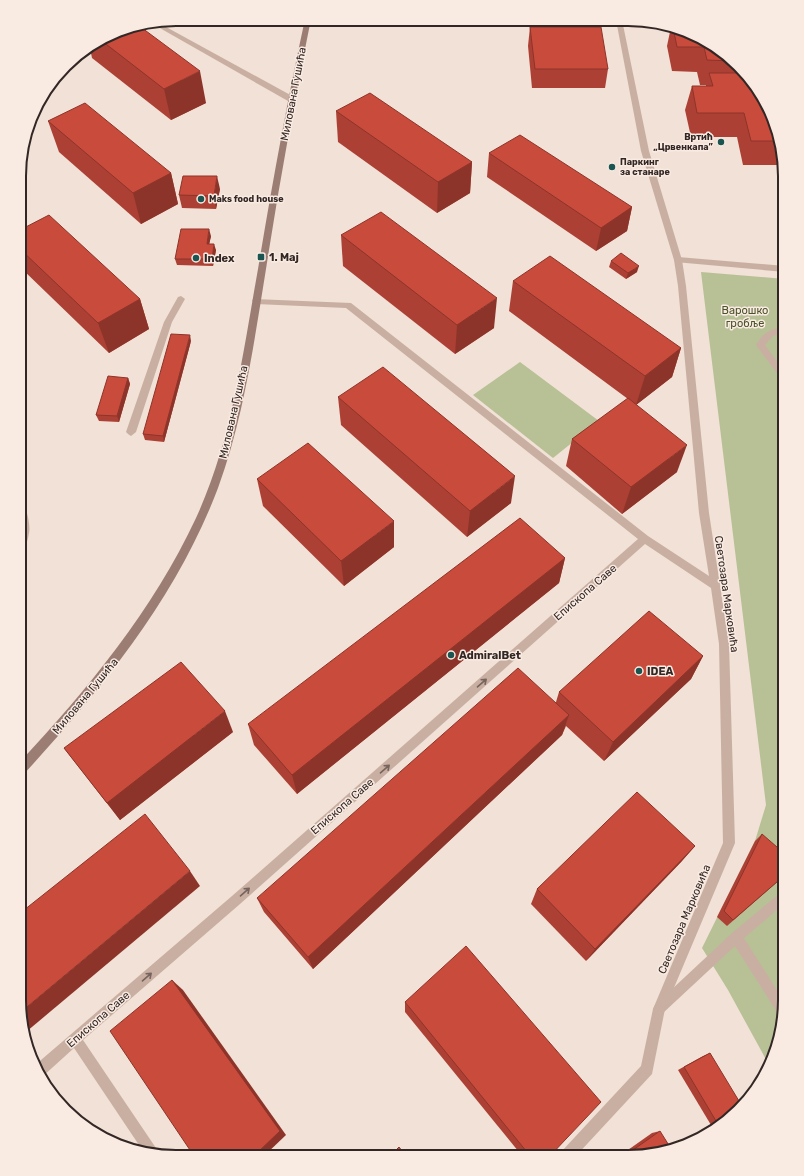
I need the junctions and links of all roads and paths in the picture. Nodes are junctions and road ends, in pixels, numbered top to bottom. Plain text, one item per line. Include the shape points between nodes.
1 (307, 26) edge
2 (620, 26) edge
3 (161, 27) edge
4 (291, 99) junction
5 (678, 260) junction
6 (778, 268) edge
7 (181, 299) dead end
8 (256, 301) junction
9 (778, 331) edge
10 (778, 369) edge
11 (131, 432) dead end
12 (645, 539) junction
13 (714, 586) junction
14 (26, 764) edge
15 (778, 901) edge
16 (736, 937) junction
17 (778, 1004) edge
18 (659, 1009) junction
19 (75, 1039) junction
20 (43, 1067) edge
21 (147, 1147) edge
22 (572, 1150) edge

1 - 4 street, Милована Гушића
2 - 5 street, Светозара Марковића via 645,151
3 - 4 street
4 - 8 street, Милована Гушића
5 - 6 street
5 - 13 street, Светозара Марковића
7 - 11 street via 168,322
8 - 12 street via 348,305
8 - 14 street, Милована Гушића via 234,420 202,516 173,573 144,621 68,720
9 - 10 street via 764,337 760,345
12 - 13 street
19 -> 12 street, Епископа Саве
13 - 18 street, Светозара Марковића via 724,644 729,843
15 - 16 street
16 - 17 street
16 - 18 street
18 - 22 street, Светозара Марковића via 647,1069
19 - 20 street, Епископа Саве
19 - 21 street

